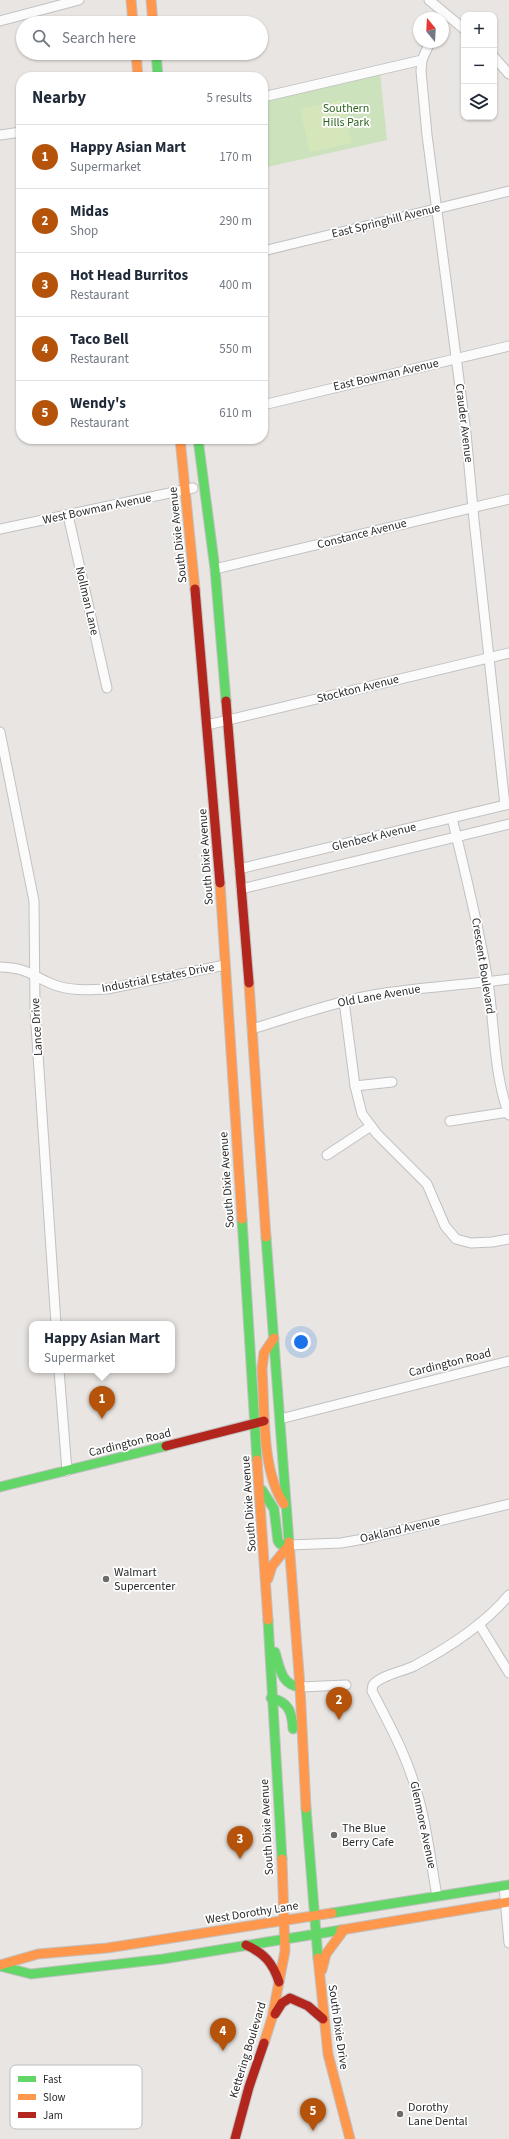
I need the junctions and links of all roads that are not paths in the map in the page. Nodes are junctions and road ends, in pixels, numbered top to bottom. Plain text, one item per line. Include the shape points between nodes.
1 (78, 0) edge
2 (131, 0) edge
3 (151, 0) edge
4 (429, 0) edge
5 (439, 12) edge
6 (19, 16) edge
7 (132, 16) edge
8 (152, 16) edge
9 (16, 17) edge
10 (449, 19) edge
11 (0, 21) edge
12 (461, 27) edge
13 (427, 48) edge
14 (137, 60) edge
15 (157, 60) edge
16 (422, 60) junction
17 (497, 60) edge
18 (138, 72) edge
19 (158, 72) edge
20 (509, 74) edge
21 (268, 96) edge
22 (16, 133) edge
23 (0, 135) edge
24 (509, 191) edge
25 (437, 209) junction
26 (268, 250) edge
27 (509, 346) edge
28 (455, 359) junction
29 (268, 404) edge
30 (181, 444) edge
31 (189, 444) edge
32 (199, 444) edge
33 (189, 489) junction
34 (509, 499) edge
35 (197, 508) dead end
36 (473, 508) junction
37 (68, 515) junction
38 (199, 522) dead end
39 (0, 529) edge
40 (212, 546) junction
41 (215, 569) junction
42 (509, 653) edge
43 (489, 658) junction
44 (107, 688) dead end
45 (228, 720) junction
46 (207, 725) junction
47 (0, 732) edge
48 (507, 805) edge
49 (452, 818) junction
50 (509, 824) edge
51 (457, 837) junction
52 (239, 868) junction
53 (241, 889) junction
54 (225, 965) junction
55 (0, 967) edge
56 (35, 975) junction
57 (509, 979) edge
58 (488, 982) junction
59 (344, 1002) junction
60 (252, 1029) junction
61 (392, 1082) dead end
62 (356, 1086) junction
63 (509, 1113) edge
64 (450, 1121) dead end
65 (371, 1126) junction
66 (327, 1155) dead end
67 (509, 1238) edge
68 (56, 1321) edge
69 (274, 1338) junction
70 (509, 1361) edge
71 (59, 1373) edge
72 (280, 1419) junction
73 (266, 1421) junction
74 (254, 1424) junction
75 (67, 1472) junction
76 (0, 1487) edge
77 (260, 1488) junction
78 (509, 1504) edge
79 (286, 1506) junction
80 (289, 1545) junction
81 (266, 1583) junction
82 (509, 1595) edge
83 (479, 1624) junction
84 (268, 1634) junction
85 (509, 1673) edge
86 (346, 1685) dead end
87 (300, 1687) junction
88 (272, 1698) junction
89 (304, 1789) junction
90 (281, 1879) junction
91 (506, 1885) edge
92 (437, 1896) junction
93 (275, 1900) dead end
94 (507, 1902) edge
95 (271, 1913) dead end
96 (315, 1916) junction
97 (282, 1921) junction
98 (251, 1925) junction
99 (343, 1931) junction
100 (316, 1934) junction
101 (284, 1938) junction
102 (509, 1943) edge
103 (246, 1945) junction
104 (0, 1965) edge
105 (320, 1980) junction
106 (279, 1983) junction
107 (272, 2018) junction
108 (323, 2019) junction
109 (235, 2139) edge
110 (350, 2139) edge

1 - 6 street
2 - 7 main road
3 - 8 main road
4 - 5 street
9 - 11 street
10 - 12 street
13 - 16 street, Crauder Avenue
14 - 18 main road
15 - 19 main road
16 - 21 street
16 - 25 street, Crauder Avenue via 427,135
17 - 20 street
22 - 23 street
24 - 25 street, East Springhill Avenue
25 - 26 street, East Springhill Avenue
25 - 28 street, Crauder Avenue
27 - 28 street, East Bowman Avenue
28 - 29 street, East Bowman Avenue
28 - 36 street, Crauder Avenue via 466,433
30 - 33 main road, South Dixie Avenue
31 - 33 main road
32 - 40 main road
33 - 35 main road
33 - 37 street, West Bowman Avenue
33 - 46 main road, South Dixie Avenue
34 - 36 street, Constance Avenue
36 - 41 street, Constance Avenue
36 - 43 street, Crauder Avenue
37 - 39 street, West Bowman Avenue
37 - 44 street, Nollman Lane
38 - 40 main road
40 - 41 main road
41 - 45 main road
42 - 43 street, Stockton Avenue
43 - 45 street, Stockton Avenue
43 - 48 street, Crauder Avenue
45 - 46 street, Stockton Avenue
45 - 52 main road
46 - 54 main road, South Dixie Avenue
47 - 56 street, Lance Drive via 34,901
48 - 49 street, Glenbeck Avenue
49 - 51 street, Crescent Boulevard
49 - 52 street, Glenbeck Avenue
50 - 51 street, Glenbeck Avenue
51 - 53 street, Glenbeck Avenue
51 - 58 street, Crescent Boulevard
52 - 53 main road
53 - 60 main road
54 - 56 street, Industrial Estates Drive via 107,989 89,990 62,987
54 - 74 main road, South Dixie Avenue
55 - 56 street, Industrial Estates Drive via 21,968
56 - 68 street, Lance Drive
57 - 58 street, Old Lane Avenue
58 - 59 street, Old Lane Avenue via 400,991
58 - 63 street, Crescent Boulevard via 495,1054
59 - 60 street, Old Lane Avenue
59 - 62 street
60 - 69 main road
61 - 62 street
62 - 65 street via 362,1114
63 - 64 street
65 - 66 street
65 - 67 street via 427,1184 445,1226 456,1239 471,1243
69 - 72 main road
69 - 73 main road via 264,1352 262,1369
70 - 72 street, Cardington Road
71 - 75 street
72 - 79 main road
73 - 74 main road, Cardington Road
73 - 79 main road via 271,1482
74 - 75 main road, Cardington Road
74 - 77 main road, South Dixie Avenue
75 - 76 main road, Cardington Road
77 - 80 main road via 274,1510 278,1541 280,1544
77 - 81 main road, South Dixie Avenue
78 - 80 street, Oakland Avenue via 369,1538 341,1543
79 - 80 main road
80 - 81 main road via 272,1566
80 - 87 main road
81 - 84 main road, South Dixie Avenue
82 - 83 street
83 - 85 street
83 - 92 street, Glenmore Avenue via 429,1658 376,1682 372,1691 396,1738 413,1780
84 - 87 main road via 286,1684 292,1688
84 - 88 main road, South Dixie Avenue
86 - 87 street
87 - 89 main road
88 - 89 main road via 282,1700 292,1712
88 - 90 main road, South Dixie Avenue
89 - 96 main road
90 - 93 main road
90 - 97 main road, South Dixie Avenue
91 - 92 main road, West Dorothy Lane
91 - 94 street
92 - 96 main road, West Dorothy Lane
94 - 99 main road, West Dorothy Lane
94 - 102 street
95 - 98 main road
96 - 97 main road, West Dorothy Lane
96 - 100 main road, South Dixie Drive
97 - 98 main road, West Dorothy Lane
97 - 101 main road, Kettering Boulevard
98 - 104 main road, West Dorothy Lane via 106,1948 38,1954
99 - 100 main road, West Dorothy Lane
99 - 105 main road via 326,1954
100 - 101 main road, West Dorothy Lane
100 - 105 main road, South Dixie Drive
101 - 103 main road, West Dorothy Lane
101 - 106 main road, Kettering Boulevard via 285,1951
103 - 104 main road, West Dorothy Lane via 163,1959 31,1974
103 - 106 main road via 260,1950 266,1956 276,1970
105 - 108 main road, South Dixie Drive
106 - 107 main road, Kettering Boulevard
107 - 108 main road via 282,2003 290,1998 302,2001 313,2008
107 - 109 main road, Kettering Boulevard
108 - 110 main road, South Dixie Drive via 329,2059

